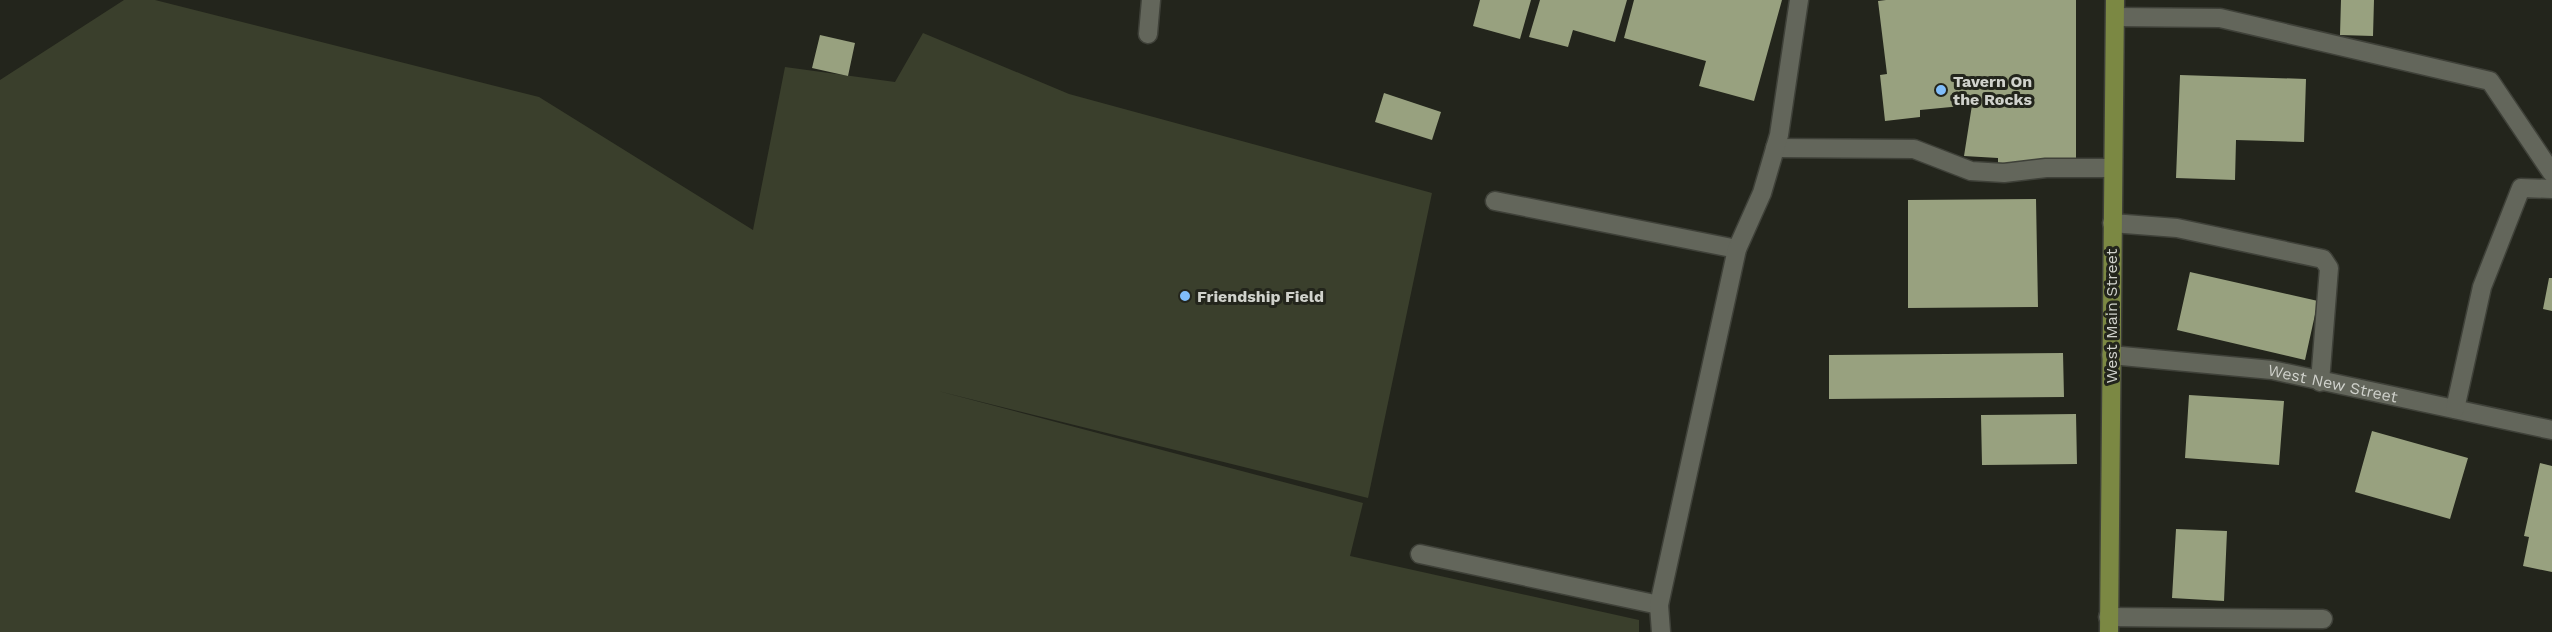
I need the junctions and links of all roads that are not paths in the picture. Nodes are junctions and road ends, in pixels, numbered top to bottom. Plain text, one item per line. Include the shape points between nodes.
1 (1151, 0) edge
2 (1799, 0) edge
3 (2115, 8) edge
4 (1148, 34) dead end
5 (1775, 148) junction
6 (2112, 168) junction
7 (2552, 173) edge
8 (2552, 189) edge
9 (1496, 201) dead end
10 (2112, 223) junction
11 (1737, 249) junction
12 (2111, 355) junction
13 (2320, 382) junction
14 (2455, 409) junction
15 (2552, 430) edge
16 (1420, 554) dead end
17 (1659, 605) junction
18 (2323, 619) dead end
19 (2108, 625) edge
20 (1661, 632) edge

1 - 4 street
2 - 5 street
3 - 6 main road, West Main Street
3 - 7 street via 2220,18 2490,81
5 - 6 street via 1914,149 1971,171 2004,173 2046,168
5 - 11 street via 1762,193
6 - 10 main road, West Main Street
8 - 14 street via 2521,188 2482,287
9 - 11 street
10 - 12 main road, West Main Street
10 - 13 street via 2177,228 2323,258 2329,268
11 - 17 street
12 - 13 street, West New Street via 2272,370
12 - 19 main road, West Main Street
13 - 14 street, West New Street
14 - 15 street, West New Street
16 - 17 street
17 - 20 street
18 - 19 street

